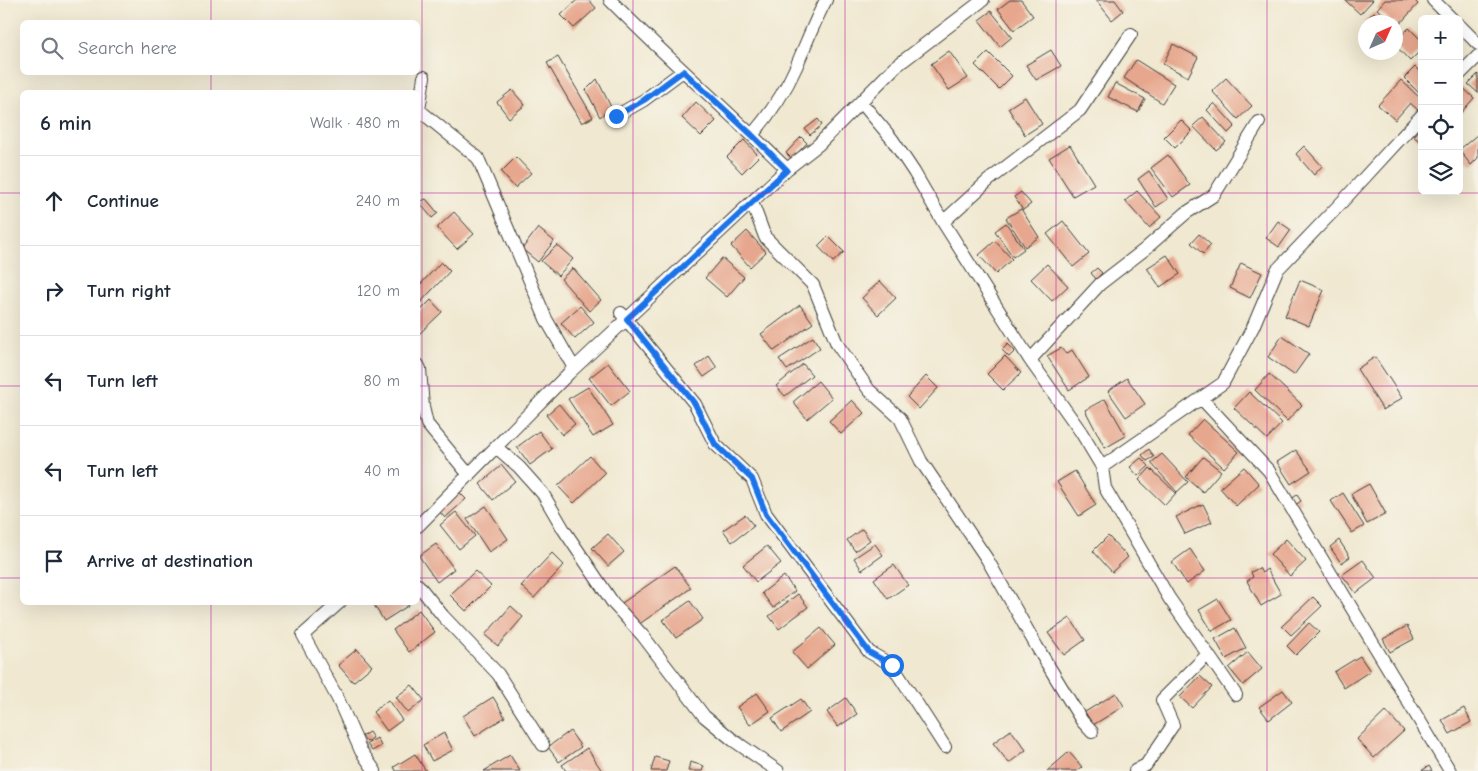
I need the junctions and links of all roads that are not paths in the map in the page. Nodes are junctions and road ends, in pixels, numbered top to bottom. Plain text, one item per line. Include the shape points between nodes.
1 (610, 0) edge
2 (826, 0) edge
3 (983, 0) edge
4 (1433, 0) edge
5 (1448, 15) edge
6 (1463, 30) edge
7 (1131, 34) dead end
8 (1478, 44) edge
9 (1478, 56) edge
10 (683, 71) junction
11 (1463, 71) edge
12 (424, 77) dead end
13 (861, 102) junction
14 (420, 103) edge
15 (420, 111) edge
16 (616, 116) dead end
17 (1418, 120) edge
18 (1259, 122) dead end
19 (752, 135) junction
20 (787, 170) junction
21 (752, 202) junction
22 (943, 222) junction
23 (624, 316) junction
24 (1030, 360) junction
25 (574, 368) junction
26 (420, 369) edge
27 (1201, 398) junction
28 (496, 447) junction
29 (1102, 467) junction
30 (469, 475) junction
31 (420, 524) edge
32 (420, 587) edge
33 (337, 605) edge
34 (1208, 654) junction
35 (1236, 695) dead end
36 (1092, 732) dead end
37 (543, 745) dead end
38 (945, 747) dead end
39 (375, 771) edge
40 (778, 771) edge
41 (1135, 771) edge
42 (1450, 771) edge

1 - 10 street
2 - 19 street via 795,69 769,115
3 - 13 street via 895,66
4 - 5 street
6 - 8 street
7 - 22 street via 1080,110 989,180
9 - 11 street
10 - 16 street
10 - 19 street
12 - 14 street
13 - 20 street via 818,145
13 - 22 street via 892,139
15 - 25 street via 478,158 546,319
17 - 27 street via 1277,270 1253,327 1223,383
18 - 24 street via 1214,195 1100,284
19 - 20 street
20 - 21 street
21 - 23 street
21 - 36 street via 765,237 813,285 837,344 869,390 900,418 921,461 987,559 1037,647
22 - 24 street
23 - 25 street
23 - 38 street via 695,404 715,444 752,479 766,514 869,652 892,665
24 - 29 street
25 - 28 street
26 - 30 street via 423,407 428,424
27 - 29 street
27 - 42 street via 1269,471
28 - 30 street
28 - 40 street via 544,494 564,530 613,602 704,716
29 - 34 street via 1105,488 1169,598
30 - 31 street
32 - 37 street via 498,674
33 - 39 street via 303,635 361,750
34 - 35 street
34 - 41 street via 1162,700 1174,725 1146,765

